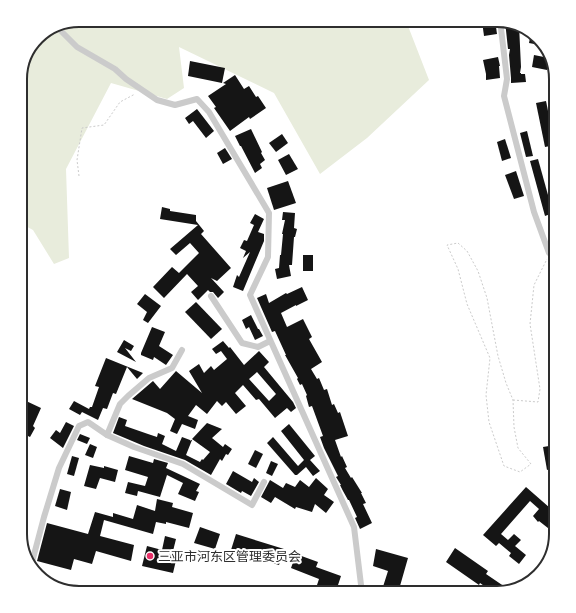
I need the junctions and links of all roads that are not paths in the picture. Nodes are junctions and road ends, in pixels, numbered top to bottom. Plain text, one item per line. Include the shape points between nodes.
1 (501, 27) edge
2 (61, 31) edge
3 (549, 250) edge
4 (211, 296) dead end
5 (270, 341) junction
6 (182, 350) dead end
7 (107, 435) junction
8 (264, 482) dead end
9 (33, 558) edge
10 (361, 586) edge

1 - 3 street via 506,79 504,96 534,212
2 - 5 street via 77,47 157,100 175,105 197,99 209,112 269,213 268,257 250,295
4 - 5 street via 242,343 258,347
5 - 10 street via 354,527
6 - 7 street via 172,368 148,378 120,404
7 - 8 street via 182,464 252,505
7 - 9 street via 88,422 78,426 60,468

